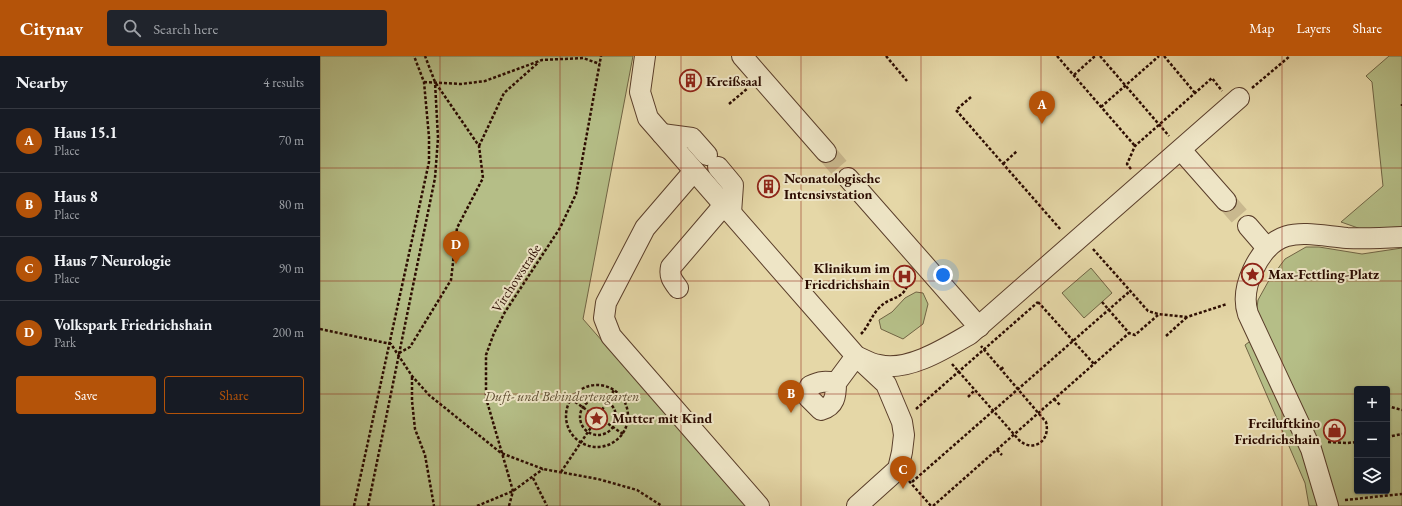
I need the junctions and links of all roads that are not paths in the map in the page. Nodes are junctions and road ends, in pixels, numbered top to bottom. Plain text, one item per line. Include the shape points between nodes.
1 (645, 56) edge
2 (742, 56) edge
3 (1239, 98) road end
4 (662, 134) junction
5 (1181, 150) junction
6 (826, 152) tunnel mouth
7 (694, 171) junction
8 (848, 178) tunnel mouth
9 (1226, 200) tunnel mouth
10 (727, 209) junction
11 (1248, 226) tunnel mouth
12 (1402, 237) edge
13 (1268, 248) junction
14 (678, 288) dead end
15 (974, 330) junction
16 (852, 351) junction
17 (836, 383) dead end
18 (1334, 503) edge
19 (758, 506) edge
20 (857, 506) edge

1 - 4 lane via 640,92 648,118
2 - 6 lane
3 - 5 lane
4 - 7 lane
4 - 10 lane via 692,138 733,185
5 - 9 lane
5 - 15 lane
7 - 10 lane
7 - 19 lane via 645,228 606,304 604,318 611,336
8 - 15 lane via 914,253
10 - 14 lane via 671,266 671,280
10 - 16 lane
11 - 13 lane
12 - 13 lane via 1348,238 1295,233 1280,238
13 - 18 lane via 1259,257 1247,283 1244,304
15 - 16 lane via 941,351 900,366 879,366
16 - 17 lane
16 - 20 lane via 886,384 902,422 904,476

